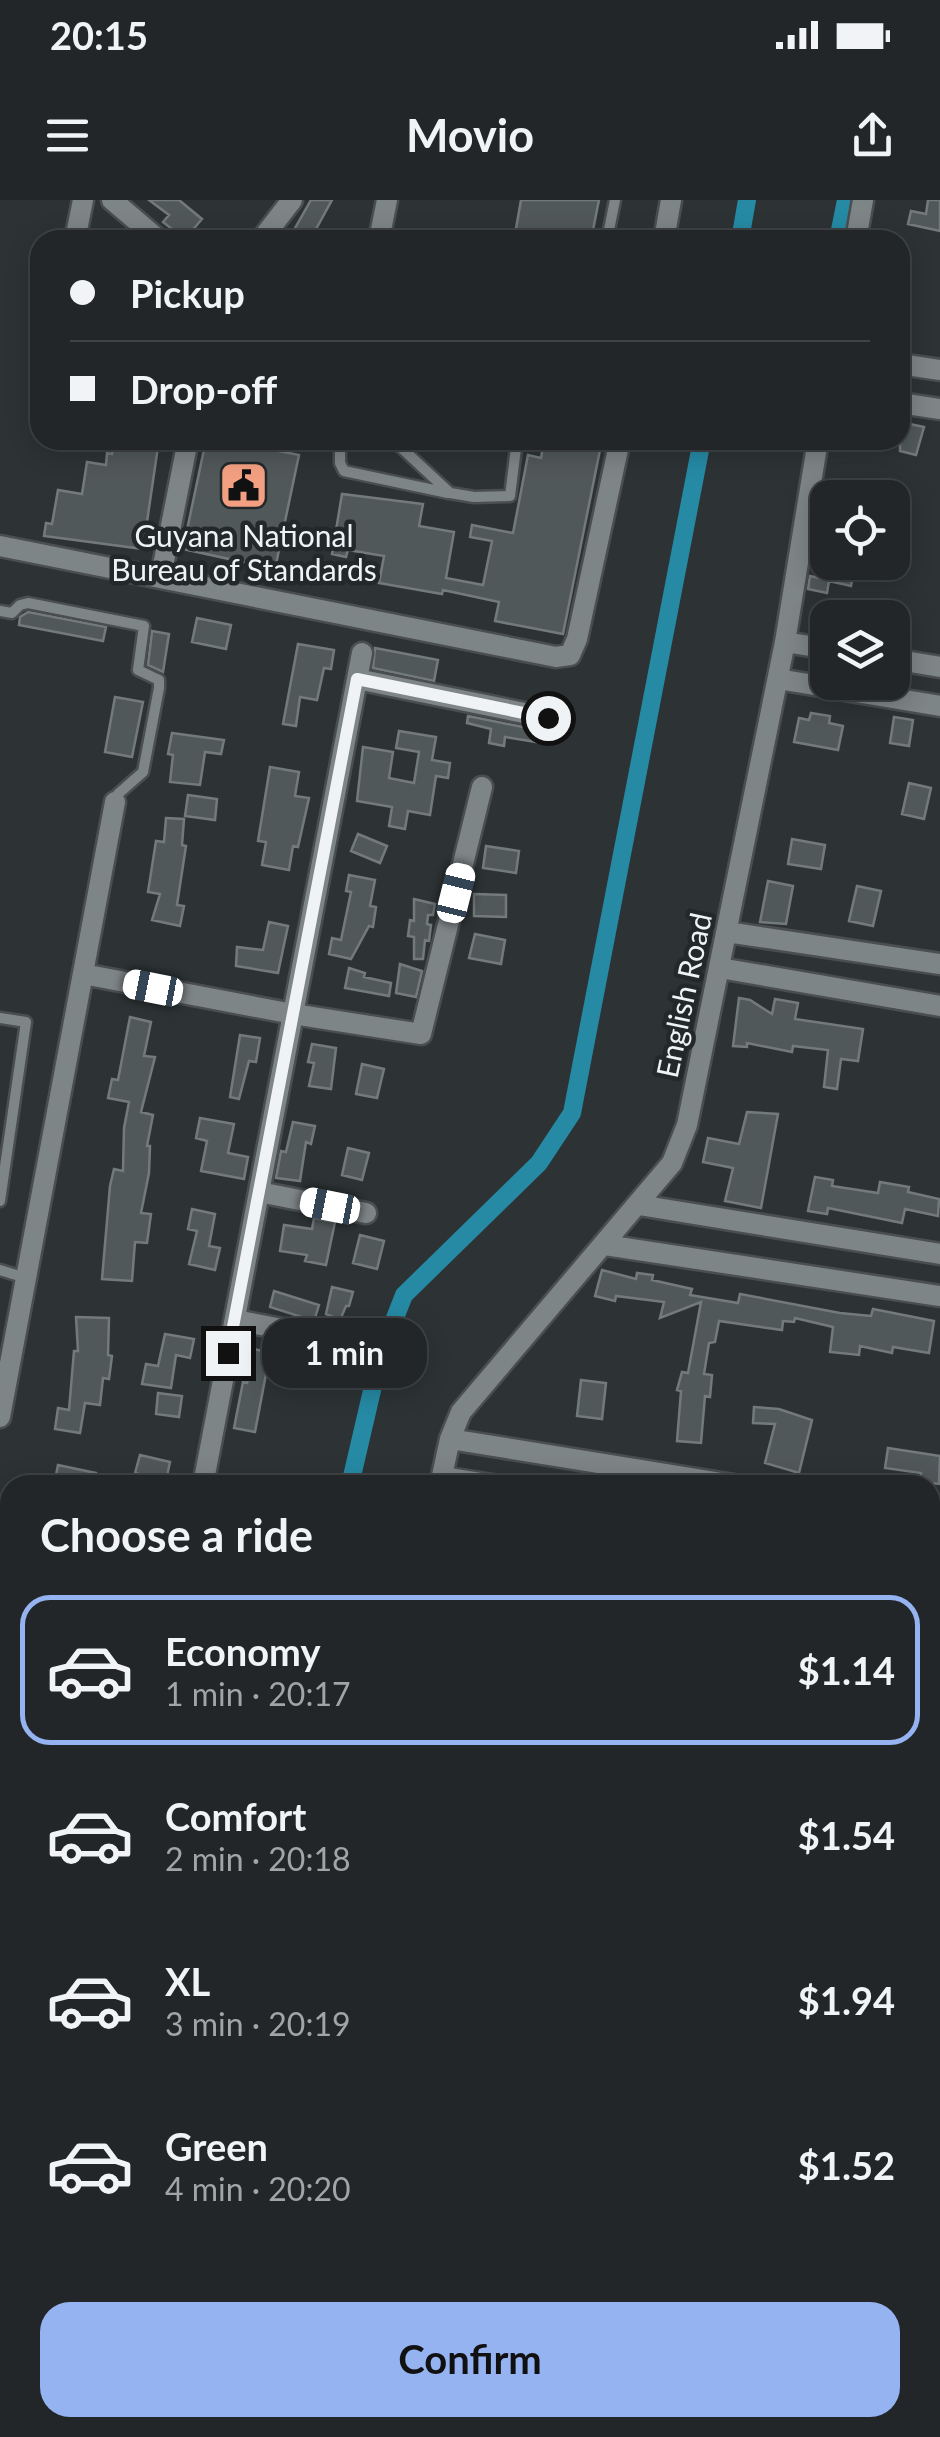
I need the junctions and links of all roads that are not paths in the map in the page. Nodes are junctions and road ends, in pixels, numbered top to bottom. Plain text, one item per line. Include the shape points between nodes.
1 (83, 200) edge
2 (112, 200) edge
3 (292, 200) edge
4 (386, 200) edge
5 (615, 200) edge
6 (671, 200) edge
7 (863, 200) edge
8 (77, 230) edge
9 (146, 230) edge
10 (269, 230) edge
11 (381, 230) edge
12 (609, 230) edge
13 (666, 230) edge
14 (858, 230) edge
15 (910, 366) edge
16 (940, 370) edge
17 (910, 404) edge
18 (940, 409) edge
19 (186, 450) edge
20 (340, 450) edge
21 (404, 450) edge
22 (516, 450) edge
23 (618, 450) edge
24 (816, 450) edge
25 (450, 493) junction
26 (0, 546) edge
27 (160, 576) junction
28 (0, 612) edge
29 (785, 642) junction
30 (810, 646) edge
31 (362, 652) dead end
32 (910, 662) edge
33 (940, 667) edge
34 (357, 679) junction
35 (778, 679) junction
36 (940, 706) edge
37 (548, 718) dead end
38 (482, 787) dead end
39 (116, 802) joint
40 (727, 932) junction
41 (940, 964) edge
42 (720, 968) junction
43 (83, 974) junction
44 (940, 1006) edge
45 (293, 1014) junction
46 (0, 1018) edge
47 (259, 1192) junction
48 (0, 1201) edge
49 (639, 1206) junction
50 (366, 1212) dead end
51 (605, 1246) junction
52 (940, 1254) edge
53 (0, 1270) edge
54 (26, 1278) junction
55 (940, 1296) edge
56 (235, 1320) junction
57 (324, 1337) dead end
58 (0, 1417) edge
59 (450, 1439) junction
60 (205, 1475) edge
61 (442, 1475) edge
62 (672, 1475) edge

1 - 8 street
2 - 9 street
3 - 10 street
4 - 11 street
5 - 12 lane
6 - 13 street
7 - 14 street
15 - 16 street
17 - 18 street
19 - 27 street
20 - 25 lane via 344,471
21 - 25 lane
22 - 25 lane via 510,496
23 - 27 street via 570,655
24 - 29 street, English Road
26 - 27 street
28 - 39 lane via 28,603 144,626 138,670 160,686 144,772
29 - 30 street
29 - 35 street, English Road
31 - 34 street
32 - 33 street
34 - 37 street
34 - 45 street
35 - 36 street
35 - 40 street, English Road
38 - 45 street via 421,1034
39 - 43 street
40 - 41 street
40 - 42 street, English Road
42 - 44 street
42 - 49 street, English Road via 687,1125 672,1164
43 - 45 street
43 - 54 street
45 - 47 street
46 - 48 lane via 26,1022
47 - 50 street
47 - 56 street
49 - 51 street, English Road
49 - 52 street
51 - 55 street
51 - 59 street, English Road via 460,1412
53 - 54 lane
54 - 58 street
56 - 57 street
56 - 60 street
59 - 61 street, English Road
59 - 62 street

